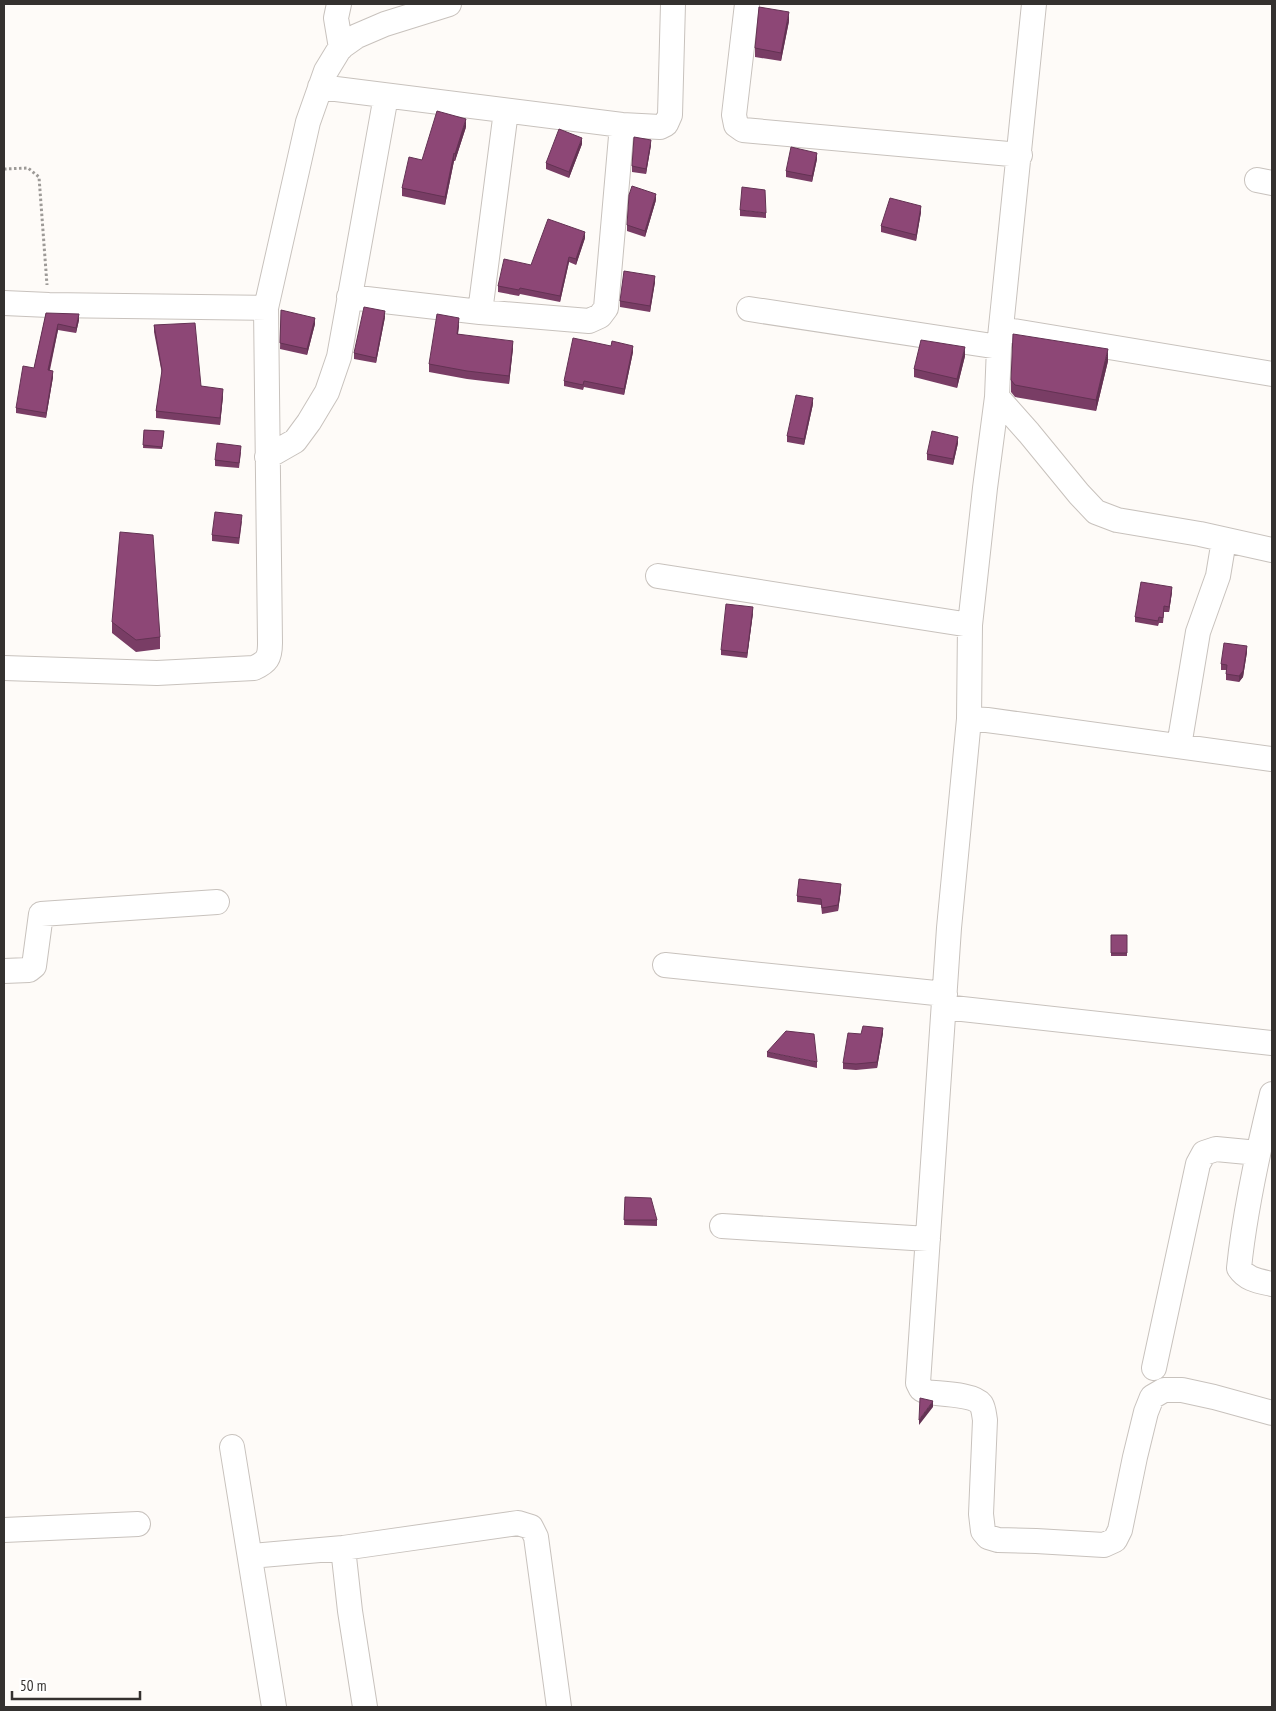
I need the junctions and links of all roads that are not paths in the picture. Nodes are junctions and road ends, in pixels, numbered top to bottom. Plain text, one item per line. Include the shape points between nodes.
1 (339, 4) edge
2 (449, 4) edge
3 (673, 4) edge
4 (747, 4) edge
5 (1034, 4) edge
6 (341, 48) junction
7 (320, 87) junction
8 (386, 96) junction
9 (506, 110) junction
10 (622, 125) junction
11 (1020, 155) junction
12 (349, 296) junction
13 (4, 303) edge
14 (266, 308) junction
15 (749, 309) dead end
16 (480, 312) junction
17 (1000, 338) junction
18 (1272, 374) edge
19 (997, 397) junction
20 (267, 457) junction
21 (1224, 540) junction
22 (1272, 550) edge
23 (658, 576) dead end
24 (970, 625) junction
25 (4, 668) edge
26 (969, 719) junction
27 (1179, 746) junction
28 (1272, 759) edge
29 (217, 902) dead end
30 (665, 965) dead end
31 (4, 971) edge
32 (944, 1000) junction
33 (1272, 1043) edge
34 (1272, 1094) edge
35 (1258, 1153) junction
36 (722, 1226) dead end
37 (928, 1239) junction
38 (1272, 1284) edge
39 (1154, 1368) dead end
40 (1272, 1413) edge
41 (232, 1447) dead end
42 (138, 1524) dead end
43 (4, 1530) edge
44 (343, 1548) junction
45 (251, 1556) junction
46 (274, 1707) edge
47 (365, 1707) edge
48 (559, 1707) edge

1 - 6 street via 336,18
2 - 6 street via 386,24 358,36
3 - 10 street via 670,114 666,124
4 - 11 street via 734,115 736,125 743,130
5 - 11 street
6 - 7 street
7 - 8 street
7 - 14 street via 308,122
8 - 9 street
8 - 12 street
9 - 10 street
9 - 16 street
10 - 16 street via 606,308 600,316 589,321
11 - 17 street
12 - 16 street
12 - 20 street via 339,357 327,392 295,441
13 - 14 street
14 - 20 street
15 - 17 street
17 - 18 street
17 - 19 street
19 - 21 street via 1096,512 1117,520
19 - 24 street
20 - 25 street via 270,655 266,663 254,668 157,673
21 - 22 street
21 - 27 street via 1218,576 1198,632
23 - 24 street
24 - 26 street
26 - 27 street
26 - 32 street
27 - 28 street
29 - 31 street via 41,914 34,966 29,970
30 - 32 street
32 - 33 street
32 - 37 street
34 - 35 street
35 - 38 street via 1239,1268 1252,1280
35 - 39 street via 1216,1149 1204,1153 1198,1164
36 - 37 street
37 - 40 street via 918,1383 920,1389 927,1392 973,1399 981,1404 984,1411 981,1514 983,1531 988,1537 1104,1545 1115,1540 1120,1530 1146,1412 1152,1397 1164,1390 1182,1390
41 - 45 street
42 - 43 street
44 - 45 street
44 - 47 street
44 - 48 street via 518,1523 531,1527 536,1537
45 - 46 street

